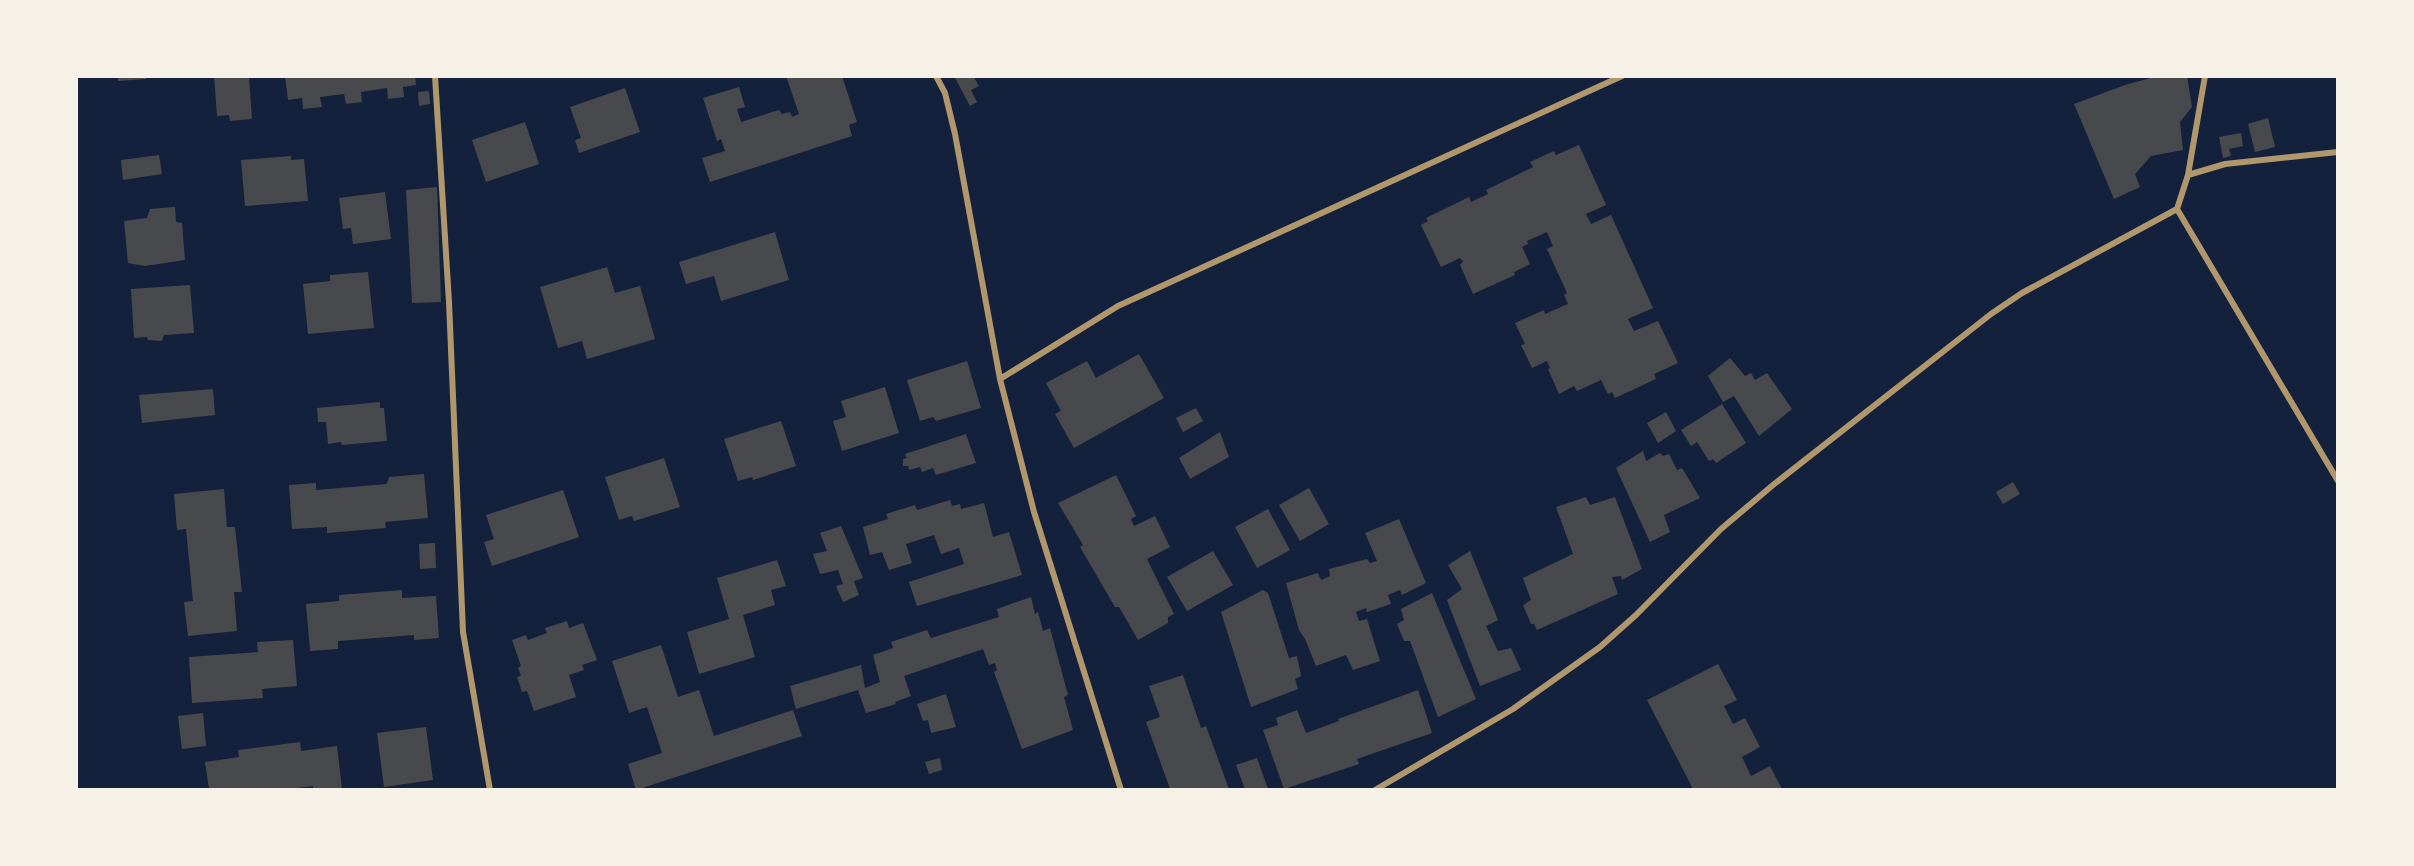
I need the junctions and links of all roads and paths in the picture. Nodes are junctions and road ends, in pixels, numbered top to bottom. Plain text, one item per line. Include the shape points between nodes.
1 (435, 76) edge
2 (936, 76) edge
3 (1622, 76) edge
4 (2205, 76) edge
5 (2337, 152) edge
6 (2188, 175) junction
7 (2177, 209) junction
8 (1000, 379) junction
9 (2337, 481) edge
10 (490, 789) edge
11 (1121, 789) edge
12 (1375, 789) edge

1 - 10 street via 463,632
2 - 8 street via 945,93 955,134
3 - 8 street via 1144,293
4 - 6 street
5 - 6 street via 2225,164
6 - 7 street
7 - 9 street
7 - 12 street via 2022,293 1991,314 1819,447 1721,529 1600,647 1513,709
8 - 11 street via 1034,512

